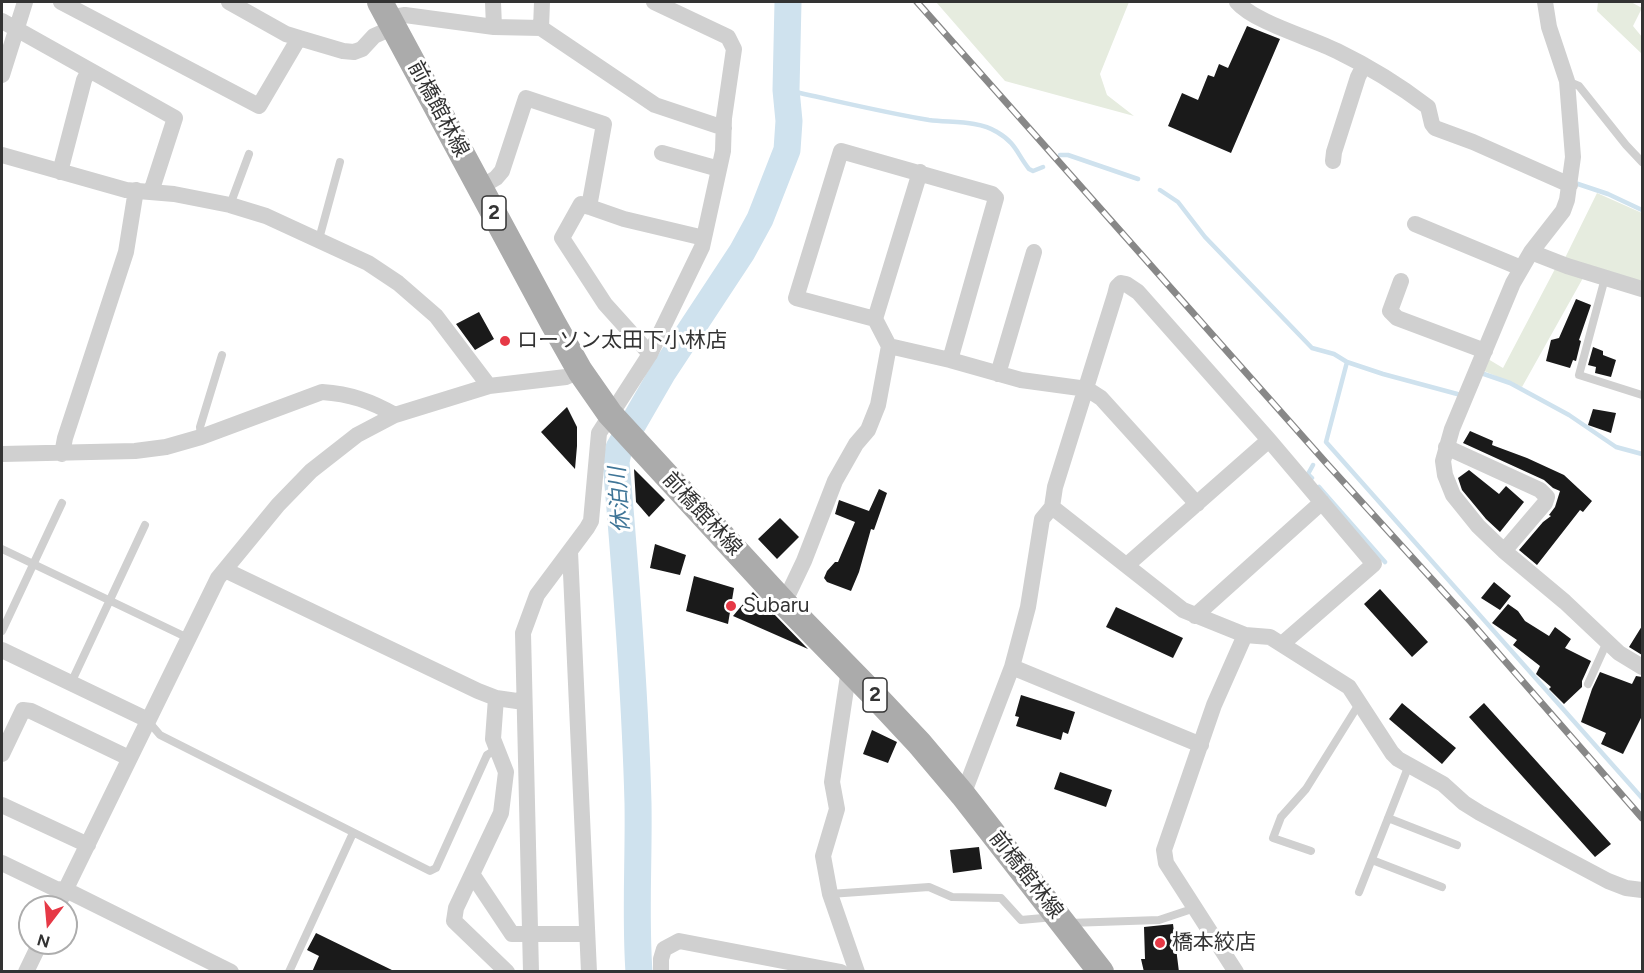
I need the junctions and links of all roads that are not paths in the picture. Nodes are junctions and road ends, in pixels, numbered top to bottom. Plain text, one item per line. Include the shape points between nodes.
1 (25, 2) edge
2 (61, 2) edge
3 (229, 2) edge
4 (493, 2) edge
5 (543, 2) edge
6 (654, 2) edge
7 (1237, 2) edge
8 (1545, 2) edge
9 (388, 16) edge
10 (8, 25) edge
11 (494, 27) junction
12 (541, 28) junction
13 (298, 38) junction
14 (1364, 64) junction
15 (89, 70) junction
16 (2, 75) edge
17 (1568, 81) junction
18 (724, 128) junction
19 (249, 153) dead end
20 (662, 153) dead end
21 (2, 155) edge
22 (1333, 161) dead end
23 (340, 162) dead end
24 (1642, 162) edge
25 (719, 169) junction
26 (60, 172) junction
27 (920, 172) junction
28 (1570, 185) junction
29 (481, 187) junction
30 (144, 191) junction
31 (230, 205) junction
32 (589, 207) junction
33 (1415, 224) dead end
34 (704, 238) junction
35 (319, 239) junction
36 (1034, 252) dead end
37 (1531, 252) junction
38 (1521, 268) junction
39 (1605, 278) junction
40 (1401, 281) dead end
41 (1642, 289) edge
42 (875, 319) junction
43 (889, 346) junction
44 (1485, 351) junction
45 (650, 354) junction
46 (222, 355) dead end
47 (950, 360) junction
48 (580, 371) junction
49 (998, 374) junction
50 (489, 386) junction
51 (1086, 388) junction
52 (1642, 395) edge
53 (395, 416) junction
54 (618, 423) junction
55 (201, 437) junction
56 (1269, 440) junction
57 (1446, 447) junction
58 (2, 454) edge
59 (62, 454) junction
60 (1322, 502) junction
61 (62, 503) dead end
62 (1197, 504) junction
63 (1052, 507) junction
64 (145, 525) dead end
65 (2, 549) edge
66 (570, 551) junction
67 (1504, 551) junction
68 (33, 564) junction
69 (1128, 565) junction
70 (225, 570) junction
71 (110, 600) junction
72 (784, 603) junction
73 (1195, 616) junction
74 (2, 631) edge
75 (1245, 635) junction
76 (188, 638) junction
77 (1607, 642) junction
78 (1282, 644) junction
79 (2, 650) edge
80 (1012, 667) junction
81 (1642, 668) edge
82 (849, 669) junction
83 (71, 683) junction
84 (1588, 684) dead end
85 (496, 698) junction
86 (524, 702) junction
87 (1360, 703) junction
88 (148, 720) junction
89 (1201, 745) junction
90 (497, 749) junction
91 (2, 754) edge
92 (129, 758) junction
93 (1409, 765) junction
94 (963, 795) junction
95 (2, 805) edge
96 (1388, 818) junction
97 (353, 833) junction
98 (88, 845) junction
99 (1457, 845) dead end
100 (1311, 851) dead end
101 (1372, 860) junction
102 (2, 863) edge
103 (472, 874) junction
104 (1442, 886) dead end
105 (66, 890) junction
106 (1642, 890) edge
107 (1359, 892) dead end
108 (830, 894) junction
109 (63, 895) edge
110 (1196, 908) junction
111 (1061, 920) junction
112 (588, 934) junction
113 (530, 935) junction
114 (34, 955) edge
115 (209, 967) edge
116 (850, 971) edge
117 (26, 972) edge
118 (231, 972) edge
119 (289, 972) edge
120 (507, 972) edge
121 (531, 972) edge
122 (589, 972) edge
123 (661, 972) edge
124 (1101, 972) edge
125 (1236, 972) edge

1 - 10 street
2 - 13 street via 259,106
3 - 13 street
4 - 11 street
5 - 12 street
6 - 18 street via 728,37 734,49
7 - 14 street via 1254,14
8 - 17 street via 1549,27
9 - 11 street
9 - 13 street via 362,49 354,52
9 - 29 main road, 前橋館林線 / 2
10 - 15 street
10 - 16 street
11 - 12 street
12 - 18 street via 655,105
14 - 22 street
14 - 28 street via 1428,107 1435,128
15 - 26 street
15 - 30 street via 175,118
17 - 24 lane via 1579,86
17 - 28 street via 1573,157
18 - 25 street
19 - 31 lane
20 - 25 street
21 - 26 street
23 - 35 lane
25 - 34 street
26 - 30 street
27 - 42 street
27 - 42 street via 841,151 796,298
27 - 47 street via 996,198
28 - 37 street via 1563,212
29 - 32 street via 502,171 526,98 604,124
29 - 48 main road, 前橋館林線 / 2
30 - 31 street
30 - 59 street
31 - 35 street
32 - 34 street
32 - 45 street via 581,204 562,238 605,304
33 - 38 street
34 - 45 street
35 - 50 street via 368,263 436,315
36 - 49 street
37 - 38 street
37 - 39 street
38 - 44 street
39 - 41 street
39 - 52 lane via 1579,375
40 - 44 street via 1390,311 1397,318
42 - 43 street
43 - 47 street
43 - 72 street via 878,405 868,430 835,481
44 - 57 street
45 - 54 street
46 - 55 lane via 200,427
47 - 49 street
48 - 50 street via 566,377
48 - 54 main road, 前橋館林線 / 2
49 - 51 street
50 - 53 street
51 - 56 street via 1117,287 1126,284 1138,292
51 - 62 street via 1101,398
51 - 63 street
53 - 55 street via 361,398 322,392
53 - 70 street via 357,435 311,471
54 - 66 street via 599,433 591,520
54 - 72 main road, 前橋館林線 / 2
55 - 59 street via 145,450
56 - 60 street
56 - 62 street
57 - 67 street via 1443,461 1453,495
57 - 67 street via 1540,490 1547,497
58 - 59 street
60 - 73 street
60 - 78 street via 1374,564
61 - 68 lane
62 - 69 street
63 - 69 street
63 - 80 street via 1042,519 1028,607
64 - 71 lane
65 - 68 lane
66 - 86 street via 537,595 523,633
66 - 112 street
67 - 77 street
68 - 71 lane
68 - 74 lane
69 - 73 street
70 - 76 street
70 - 85 street
71 - 76 lane
71 - 83 lane
72 - 82 main road, 前橋館林線 / 2
73 - 75 street
75 - 78 street via 1270,637
75 - 89 street
76 - 88 street
77 - 81 street
77 - 84 lane
78 - 87 street via 1349,687
79 - 83 street
80 - 89 street
80 - 94 street
82 - 94 main road, 前橋館林線 / 2
82 - 108 street via 832,782 837,809 823,856
83 - 88 street
85 - 86 street
85 - 90 street via 493,739
86 - 113 street
87 - 93 street via 1392,753
87 - 100 lane via 1305,789 1281,816 1273,838
88 - 92 street
88 - 97 lane via 160,735
89 - 110 street via 1164,850 1166,863
90 - 97 lane via 487,755 435,868 430,871
90 - 103 street via 506,772 501,813
91 - 92 street via 22,710
92 - 98 street
93 - 96 lane
93 - 106 street via 1518,835 1616,885
94 - 111 main road, 前橋館林線 / 2
95 - 98 street
96 - 99 lane
96 - 101 lane
97 - 119 lane
98 - 105 street
101 - 104 lane
101 - 107 lane
102 - 105 street
103 - 113 street via 512,934
103 - 120 street via 454,921
105 - 109 street
105 - 115 street
108 - 111 lane via 929,887 952,897 1001,898 1021,920
108 - 116 street
110 - 111 lane via 1159,920
110 - 125 street
111 - 124 main road, 前橋館林線 / 2
112 - 113 street
112 - 122 street
113 - 121 street
114 - 117 street
115 - 118 street
116 - 123 street via 679,941 664,949

